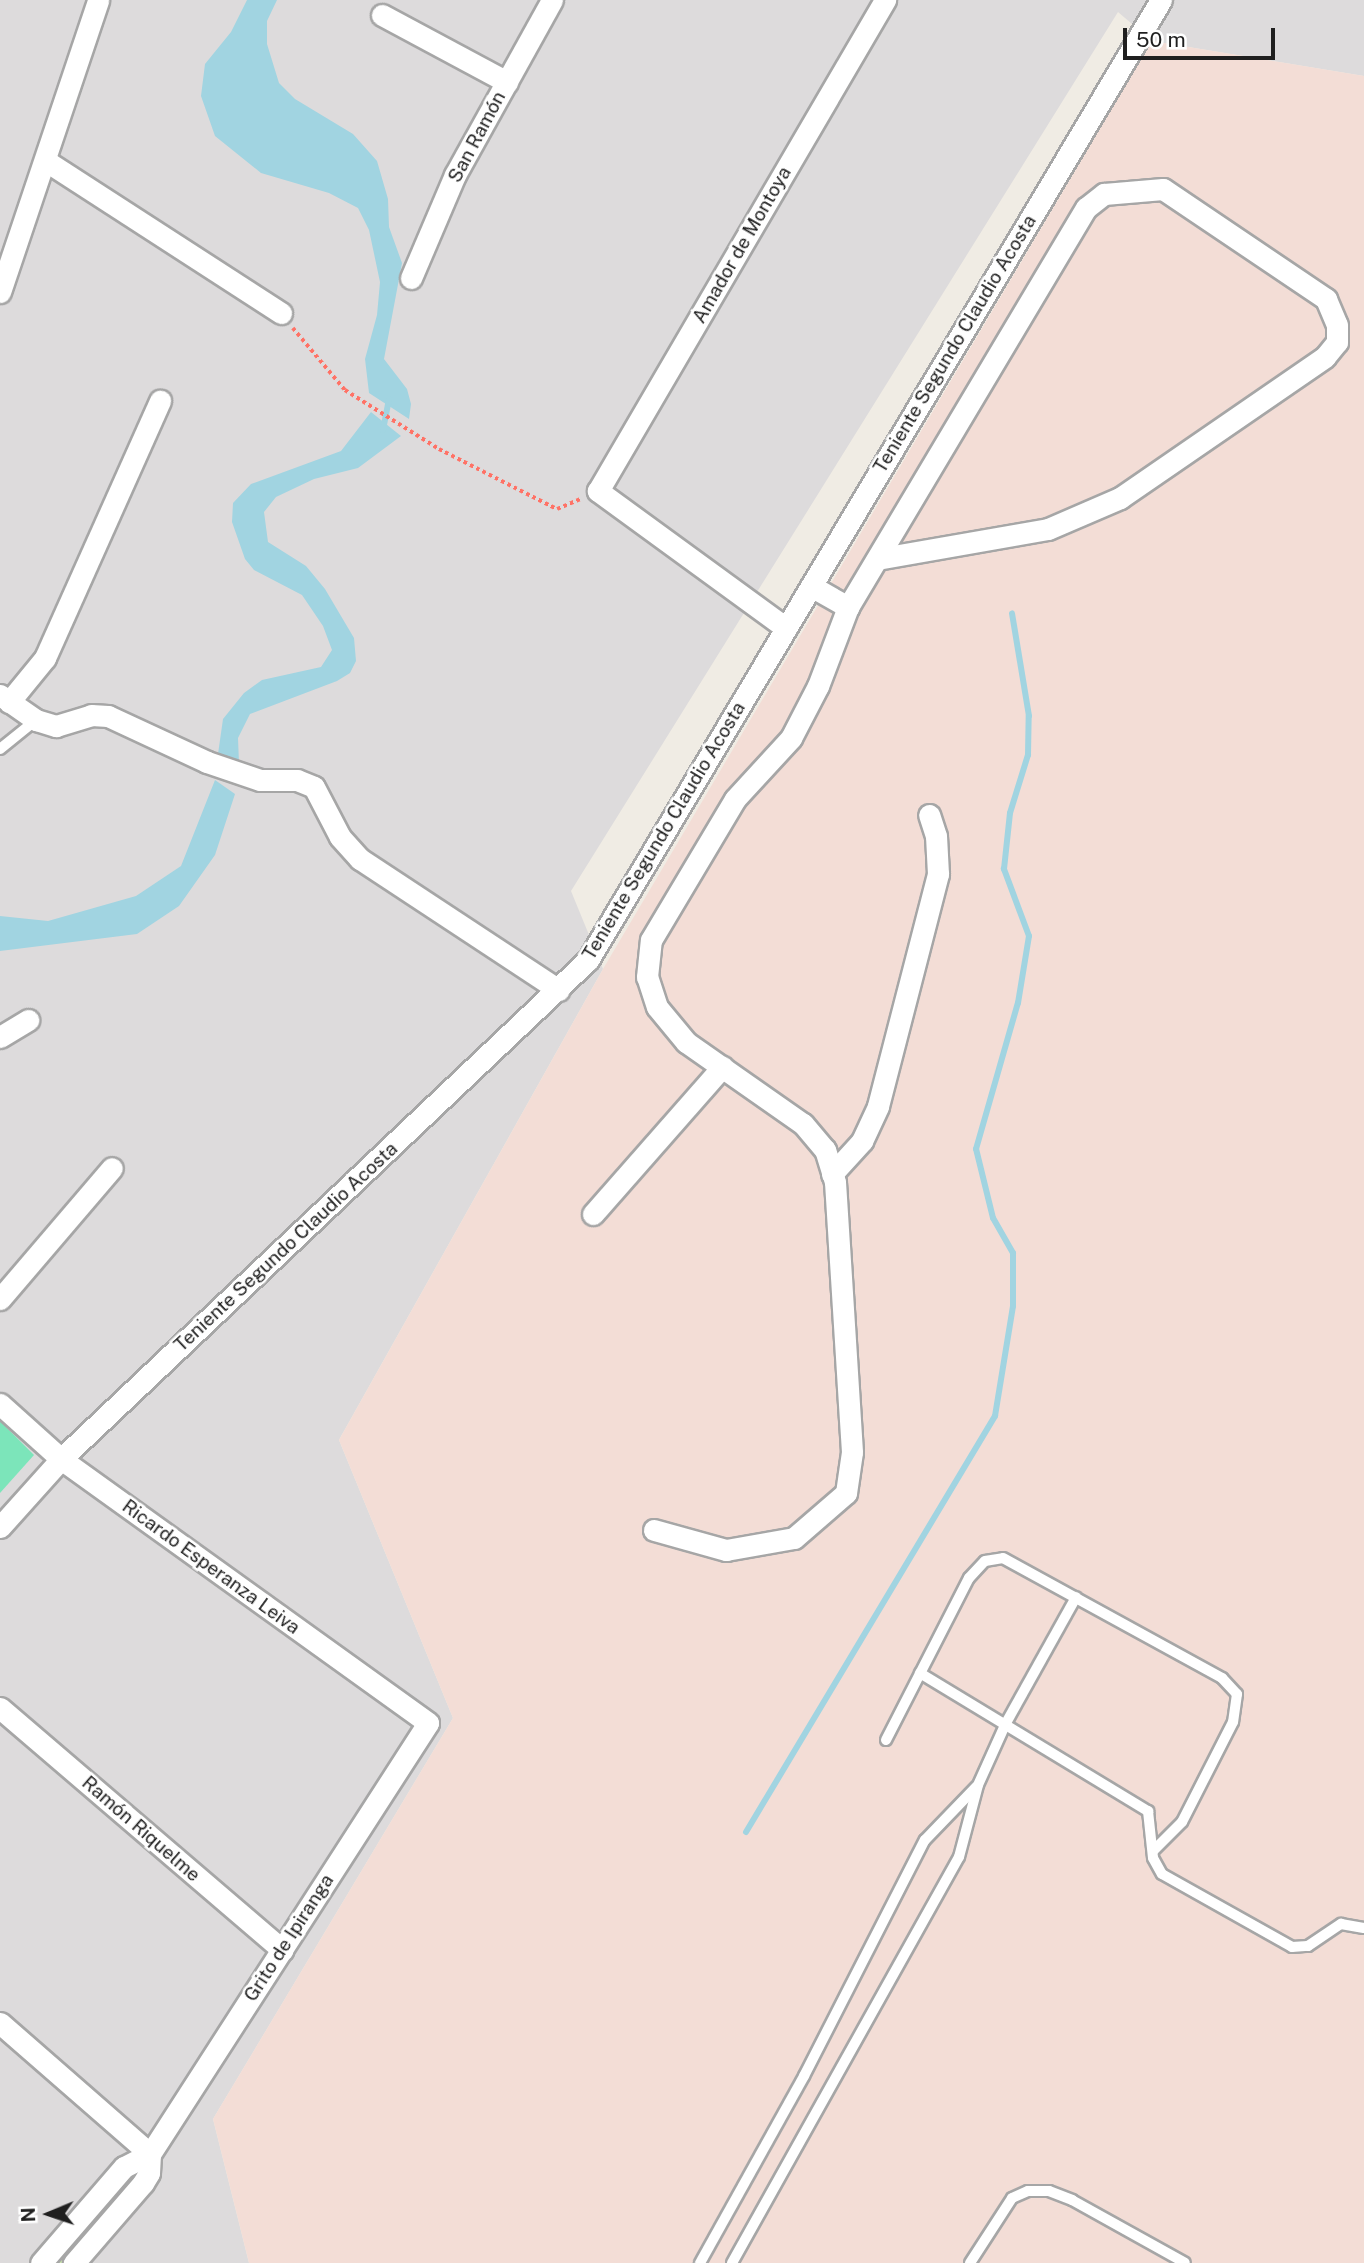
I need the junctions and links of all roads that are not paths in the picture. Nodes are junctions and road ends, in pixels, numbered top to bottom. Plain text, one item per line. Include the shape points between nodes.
1 (98, 0) edge
2 (552, 0) edge
3 (885, 0) edge
4 (1161, 0) edge
5 (382, 15) dead end
6 (507, 82) junction
7 (46, 161) junction
8 (411, 278) dead end
9 (0, 292) edge
10 (281, 313) road end
11 (160, 401) dead end
12 (881, 558) junction
13 (811, 586) junction
14 (848, 607) junction
15 (786, 628) junction
16 (5, 699) edge
17 (36, 720) junction
18 (0, 749) edge
19 (929, 815) dead end
20 (559, 990) junction
21 (28, 1020) dead end
22 (0, 1037) edge
23 (722, 1067) junction
24 (112, 1168) dead end
25 (832, 1174) junction
26 (593, 1213) dead end
27 (0, 1299) edge
28 (0, 1404) edge
29 (61, 1459) junction
30 (0, 1527) edge
31 (654, 1530) dead end
32 (1076, 1597) junction
33 (920, 1673) junction
34 (0, 1708) edge
35 (428, 1723) joint
36 (1006, 1723) junction
37 (886, 1740) dead end
38 (978, 1785) junction
39 (1153, 1851) junction
40 (1364, 1927) edge
41 (282, 1950) junction
42 (0, 2023) edge
43 (150, 2154) junction
44 (41, 2263) edge
45 (74, 2263) edge
46 (700, 2263) edge
47 (732, 2263) edge
48 (970, 2263) edge
49 (1185, 2263) edge

1 - 7 street
2 - 6 street, San Ramón
3 - 15 street, Amador de Montoya via 598,491
4 - 13 street, Teniente Segundo Claudio Acosta
5 - 6 street
6 - 8 street, San Ramón via 455,175
7 - 9 street
7 - 10 street
11 - 16 street via 46,658
12 - 12 street via 1048,529 1120,498 1325,357 1336,342 1337,325 1326,299 1163,189 1104,194 1086,208
12 - 14 street
13 - 14 street
13 - 15 street, Teniente Segundo Claudio Acosta
14 - 23 street via 818,686 791,738 735,799 651,940 646,977 657,1007 686,1042
15 - 20 street, Teniente Segundo Claudio Acosta via 588,960
16 - 17 street
17 - 18 lane
17 - 20 street via 56,726 91,715 108,716 207,762 260,779 297,780 314,787 340,837 360,859
19 - 25 street via 936,836 938,874 878,1106 862,1141
20 - 29 street, Teniente Segundo Claudio Acosta
21 - 22 street
23 - 25 street via 803,1124 825,1150
23 - 26 street
24 - 27 street
25 - 31 street via 852,1452 846,1493 794,1538 757,1547 726,1549
28 - 29 street, Ricardo Esperanza Leiva
29 - 30 street, Teniente Segundo Claudio Acosta
29 - 35 street, Ricardo Esperanza Leiva
32 - 33 lane via 1003,1558 985,1561 969,1578
32 - 36 lane
32 - 39 lane via 1222,1678 1237,1694 1233,1722 1182,1822
33 - 36 lane
33 - 37 lane
34 - 41 street, Ramón Riquelme
35 - 41 street, Grito de Ipiranga
36 - 38 lane
36 - 39 lane via 1148,1811
38 - 46 lane via 925,1840 804,2076
38 - 47 lane via 959,1857
39 - 40 lane via 1163,1874 1292,1947 1308,1947 1341,1924
41 - 43 street, Grito de Ipiranga
42 - 43 street
43 - 44 street, Grito de Ipiranga via 124,2167
43 - 45 street, Grito de Ipiranga via 143,2183
48 - 49 lane via 1012,2198 1028,2191 1072,2200

